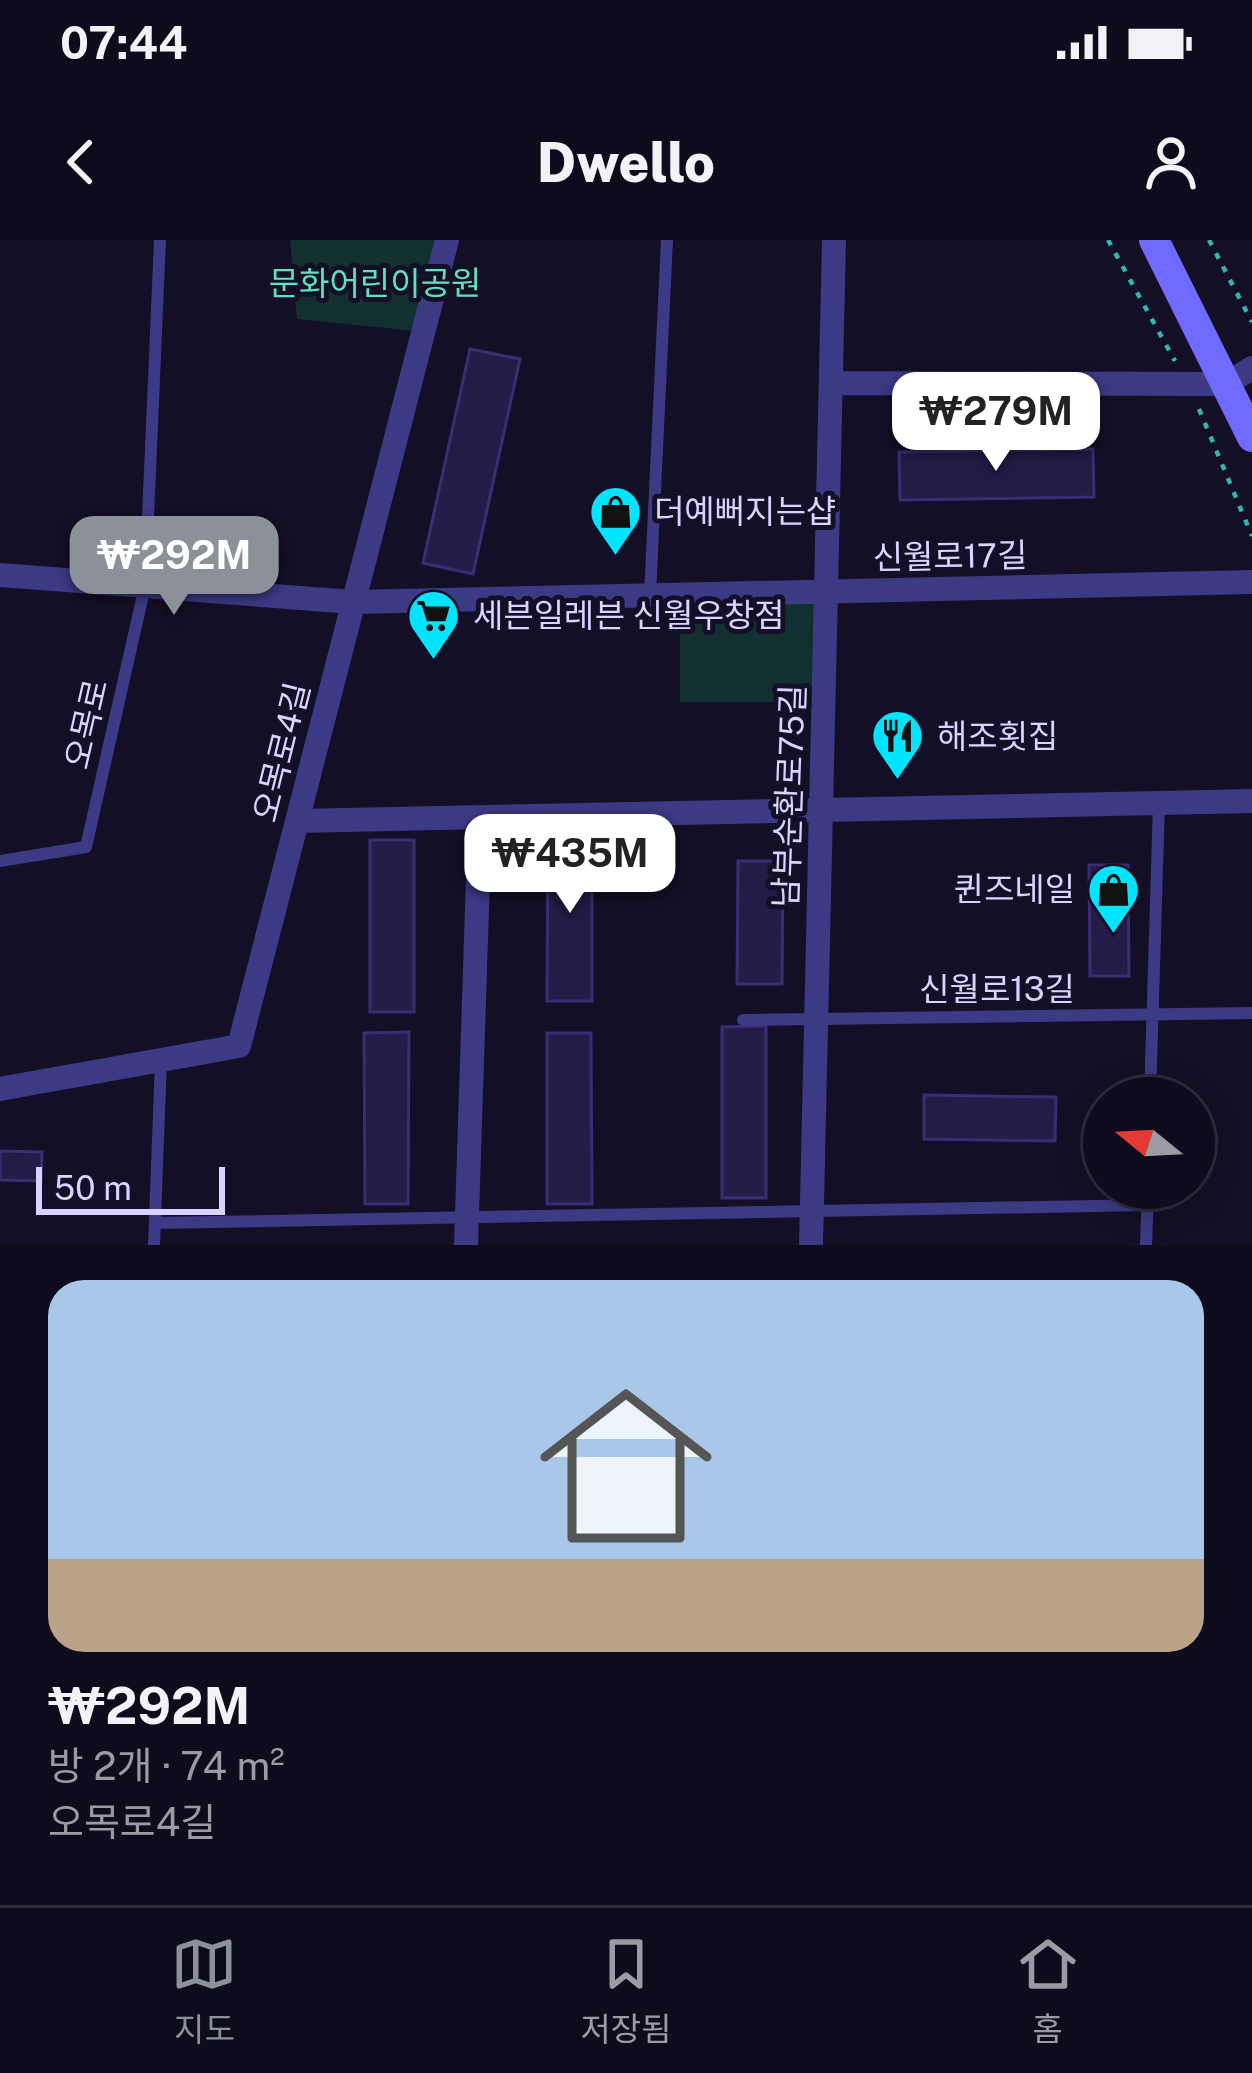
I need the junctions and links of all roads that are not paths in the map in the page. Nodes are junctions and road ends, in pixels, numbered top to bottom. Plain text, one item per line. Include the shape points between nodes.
1 (160, 240) edge
2 (447, 240) edge
3 (667, 240) edge
4 (834, 240) edge
5 (1154, 240) edge
6 (1239, 376) edge
7 (832, 383) junction
8 (1252, 436) edge
9 (0, 575) edge
10 (1252, 582) edge
11 (145, 586) junction
12 (829, 591) junction
13 (650, 595) junction
14 (353, 602) junction
15 (1252, 802) edge
16 (1160, 803) junction
17 (820, 810) junction
18 (480, 817) junction
19 (297, 821) junction
20 (0, 861) edge
21 (1252, 1012) edge
22 (1153, 1015) junction
23 (816, 1017) junction
24 (743, 1019) dead end
25 (161, 1060) junction
26 (1151, 1077) edge
27 (0, 1089) edge
28 (1083, 1206) edge
29 (1147, 1209) edge
30 (812, 1210) junction
31 (467, 1216) junction
32 (155, 1223) junction
33 (154, 1245) edge
34 (466, 1245) edge
35 (811, 1245) edge
36 (1146, 1245) edge

1 - 11 lane, 오목로
2 - 14 street, 오목로4길
3 - 13 lane
4 - 7 street, 남부순환로75길
5 - 6 main road
6 - 7 street
6 - 8 main road
7 - 12 street, 남부순환로75길
9 - 11 street, 신월로17길
10 - 12 street, 신월로17길
11 - 14 street, 신월로17길
11 - 20 lane, 오목로 via 86,847
12 - 13 street, 신월로17길
12 - 17 street, 남부순환로75길
13 - 14 street, 신월로17길
14 - 19 street, 오목로4길
15 - 16 street
16 - 17 street
16 - 22 lane
17 - 18 street
17 - 23 street, 남부순환로75길
18 - 19 street
18 - 31 street
19 - 25 street, 오목로4길 via 239,1046
21 - 22 lane, 신월로13길
22 - 23 lane, 신월로13길
22 - 26 lane
23 - 24 lane, 신월로13길
23 - 30 street, 남부순환로75길
25 - 27 street, 오목로4길
25 - 32 lane
28 - 30 lane
29 - 36 lane
30 - 31 lane
30 - 35 street, 남부순환로75길
31 - 32 lane
31 - 34 street
32 - 33 lane

